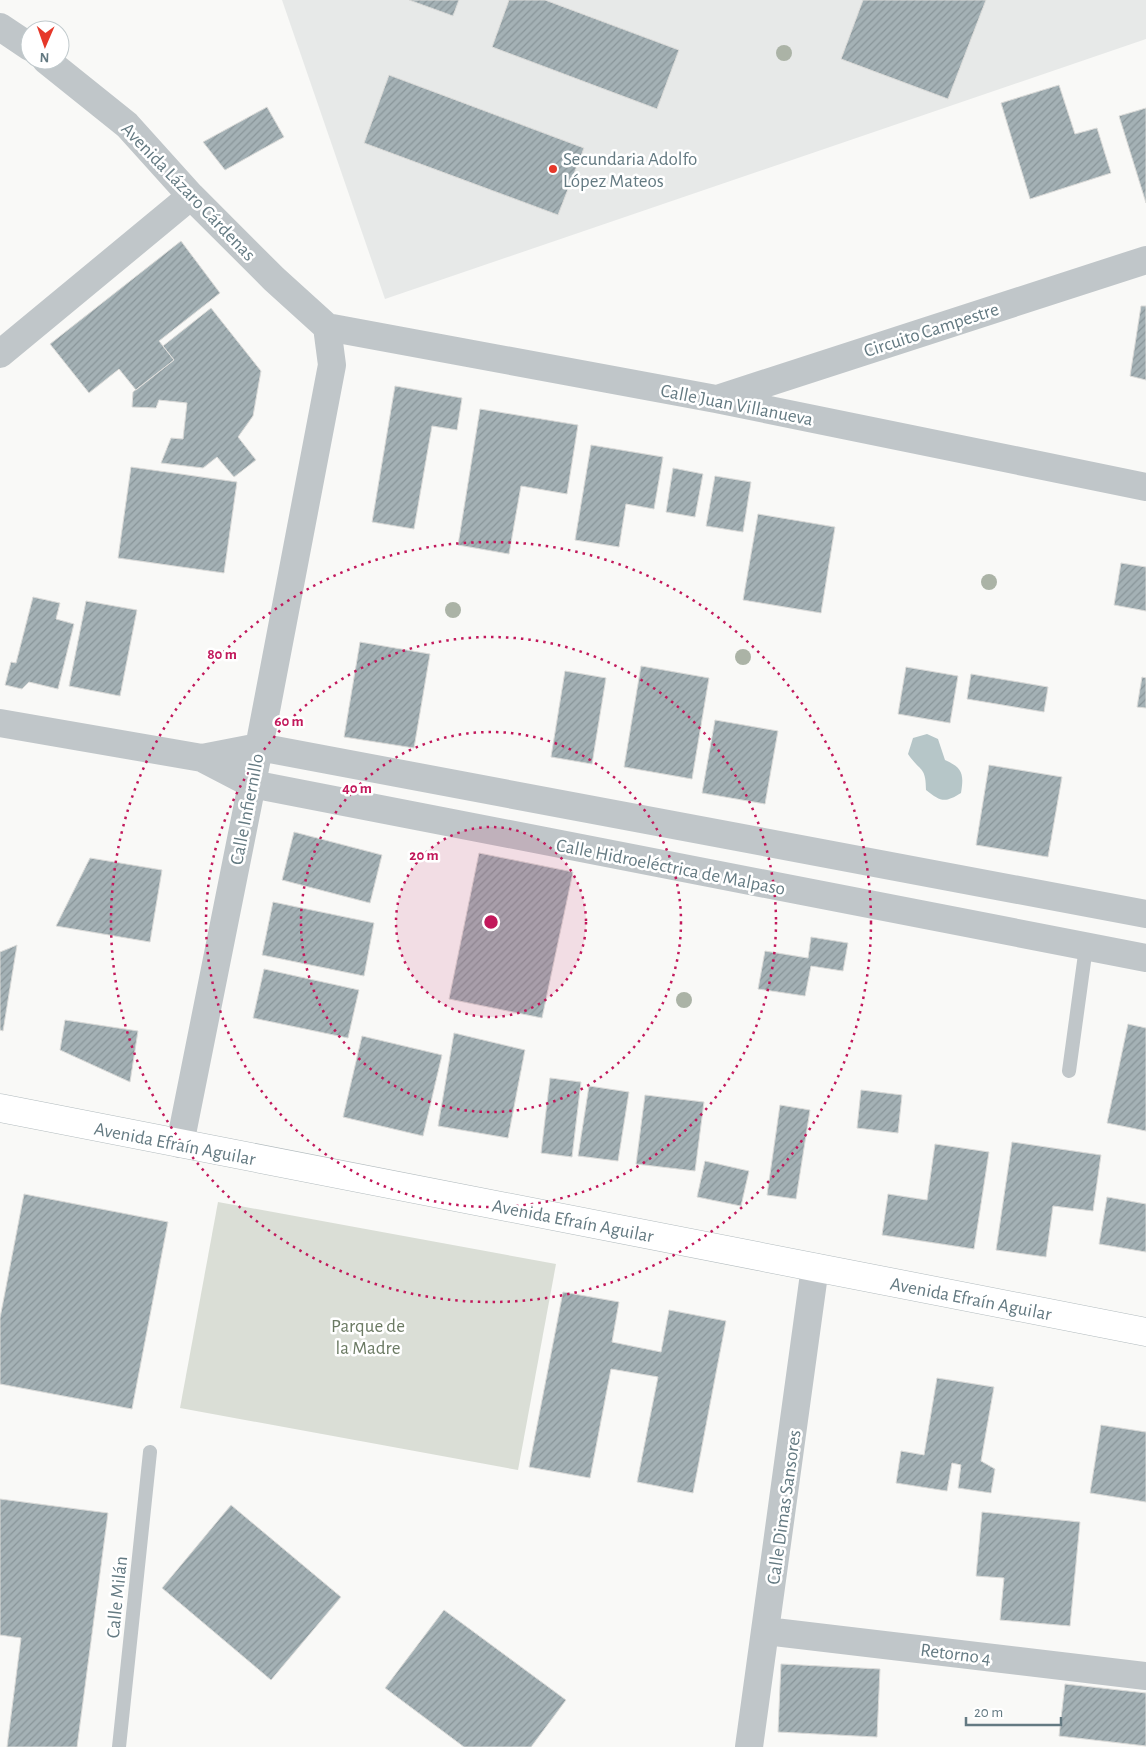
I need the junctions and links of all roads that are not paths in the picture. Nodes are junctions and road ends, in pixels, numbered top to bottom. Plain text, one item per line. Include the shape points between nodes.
1 (0, 27) edge
2 (20, 40) edge
3 (58, 70) edge
4 (191, 196) junction
5 (1146, 260) edge
6 (328, 327) junction
7 (0, 354) edge
8 (716, 399) junction
9 (1146, 487) edge
10 (0, 724) edge
11 (258, 747) junction
12 (202, 758) junction
13 (252, 784) junction
14 (1090, 904) junction
15 (1146, 914) edge
16 (1086, 947) junction
17 (1146, 958) edge
18 (1069, 1071) dead end
19 (0, 1108) edge
20 (180, 1144) junction
21 (815, 1267) junction
22 (1146, 1332) edge
23 (150, 1452) dead end
24 (766, 1630) junction
25 (1146, 1676) edge
26 (119, 1747) edge
27 (749, 1747) edge

1 - 2 street
3 - 4 street, Avenida Lázaro Cárdenas via 126,125
4 - 6 street, Avenida Lázaro Cárdenas
4 - 7 street
5 - 8 street, Circuito Campestre
6 - 8 street, Calle Juan Villanueva
6 - 11 street, Calle Infiernillo via 332,365
8 - 9 street, Calle Juan Villanueva
10 - 12 street, Calle Hidroeléctrica de Malpaso
11 - 12 street, Calle Hidroeléctrica de Malpaso
11 - 13 street, Calle Infiernillo
11 - 14 street, Calle Hidroeléctrica de Malpaso
12 - 13 street, Calle Hidroeléctrica de Malpaso
13 - 16 street, Calle Hidroeléctrica de Malpaso
13 - 20 street, Calle Infiernillo
14 - 15 street, Calle Hidroeléctrica de Malpaso
14 - 16 street
16 - 17 street, Calle Hidroeléctrica de Malpaso
16 - 18 lane
19 - 20 main road, Avenida Efraín Aguilar
20 - 21 main road, Avenida Efraín Aguilar
21 - 22 main road, Avenida Efraín Aguilar
21 - 24 street, Calle Dimas Sansores
23 - 26 lane, Calle Milán
24 - 25 street, Retorno 4
24 - 27 street, Calle Dimas Sansores

